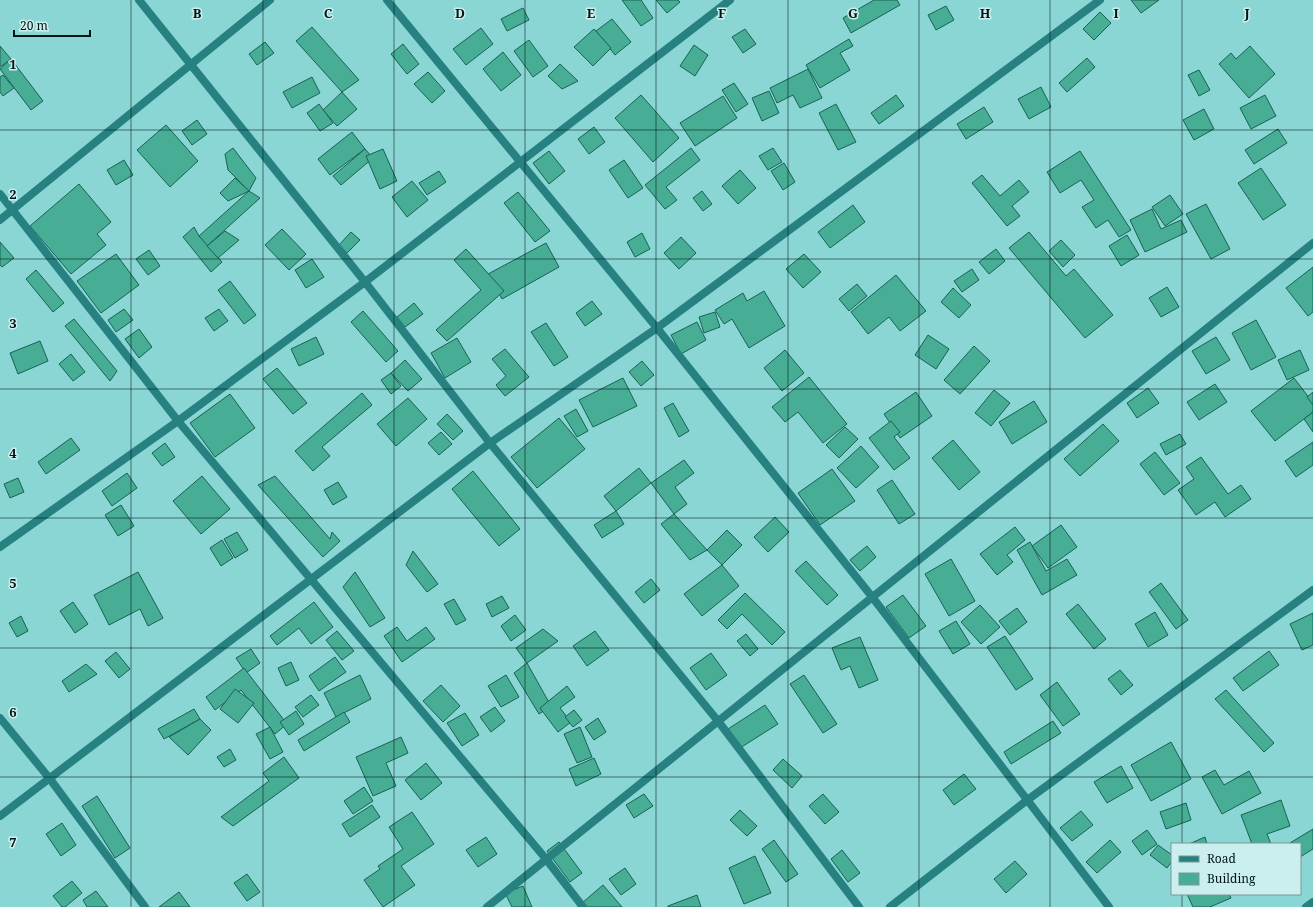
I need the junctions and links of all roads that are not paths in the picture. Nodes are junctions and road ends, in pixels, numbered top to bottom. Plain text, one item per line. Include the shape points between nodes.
1 (139, 0) edge
2 (270, 0) edge
3 (387, 0) edge
4 (730, 0) edge
5 (1100, 0) edge
6 (192, 64) junction
7 (521, 162) junction
8 (0, 194) edge
9 (14, 210) junction
10 (0, 220) edge
11 (1313, 243) edge
12 (365, 282) junction
13 (657, 328) junction
14 (178, 421) junction
15 (490, 443) junction
16 (0, 547) edge
17 (310, 580) junction
18 (1313, 590) edge
19 (873, 598) junction
20 (0, 718) edge
21 (718, 720) junction
22 (50, 779) junction
23 (1026, 801) junction
24 (0, 816) edge
25 (546, 859) junction
26 (1313, 902) edge
27 (145, 907) edge
28 (487, 907) edge
29 (583, 907) edge
30 (859, 907) edge
31 (890, 907) edge
32 (1109, 907) edge
33 (1306, 907) edge

1 - 6 street
2 - 6 street
3 - 7 street
4 - 7 street
5 - 13 street
6 - 9 street
6 - 12 street
7 - 12 street
7 - 13 street
8 - 9 street
9 - 10 street
9 - 14 street
11 - 19 street
12 - 14 street
12 - 15 street
13 - 15 street
13 - 19 street
14 - 16 street
14 - 17 street
15 - 17 street
15 - 21 street
17 - 22 street
17 - 25 street
18 - 23 street
19 - 21 street
19 - 23 street
20 - 22 street
21 - 25 street
21 - 30 street
22 - 24 street
22 - 27 street
23 - 31 street
23 - 32 street
25 - 28 street
25 - 29 street
26 - 33 street

